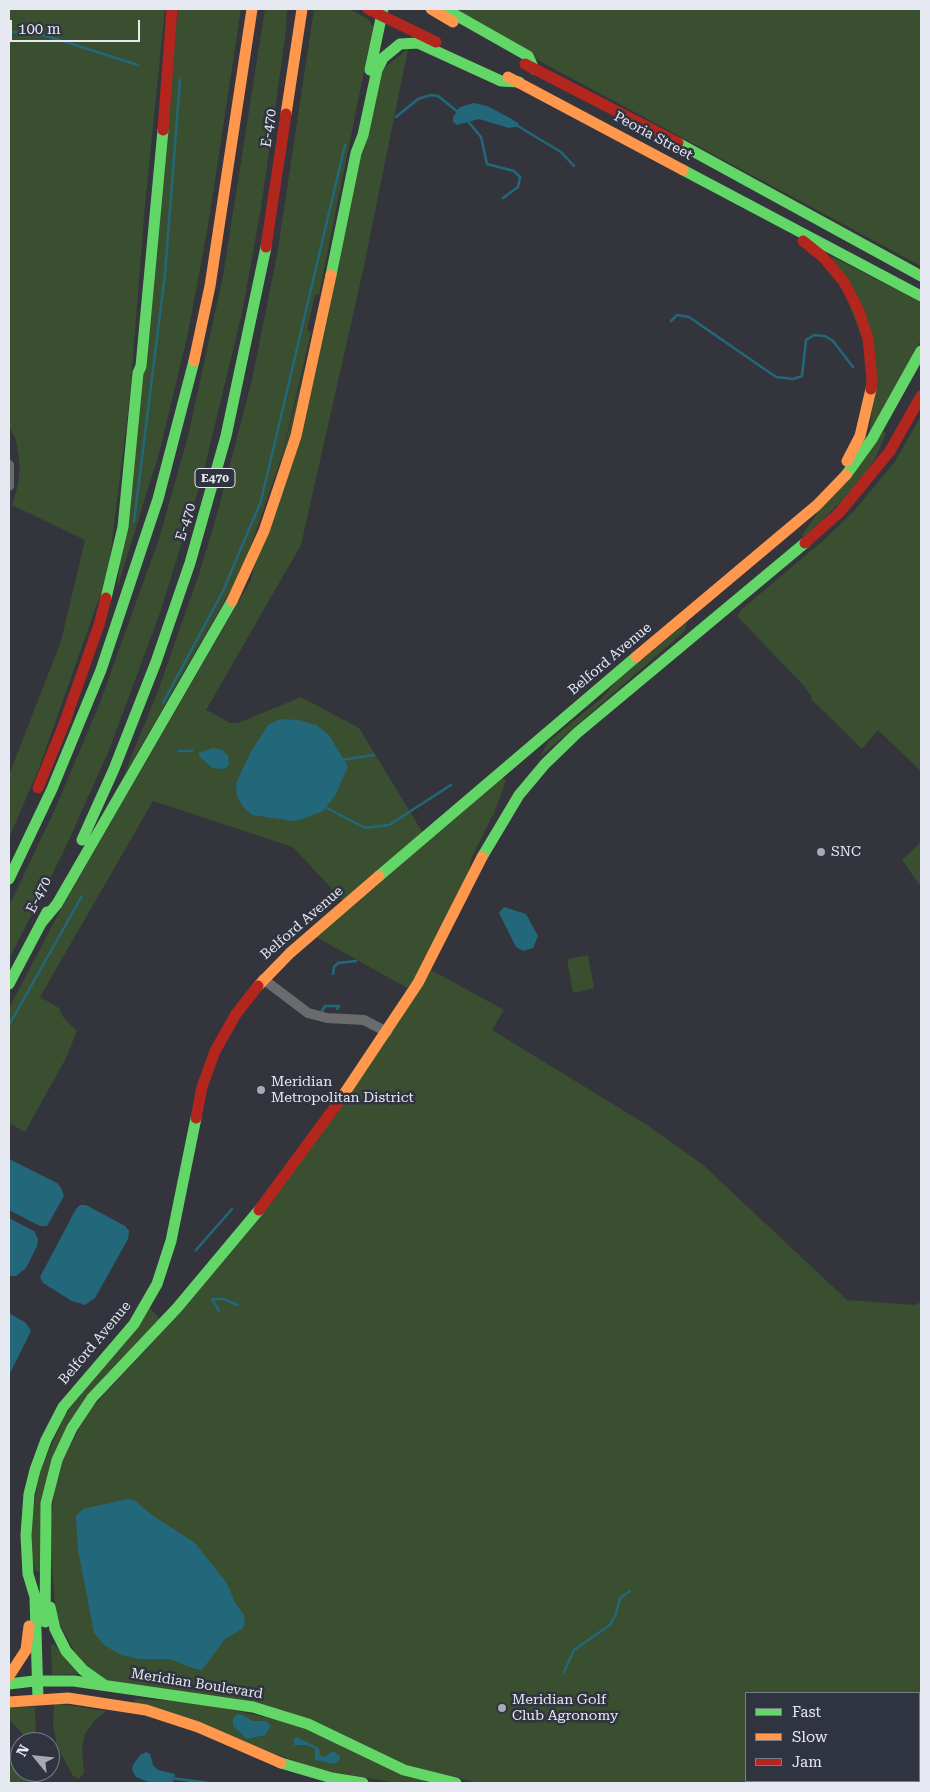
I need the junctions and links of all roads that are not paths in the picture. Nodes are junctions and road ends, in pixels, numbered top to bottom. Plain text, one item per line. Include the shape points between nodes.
1 (172, 9) edge
2 (252, 9) edge
3 (302, 9) edge
4 (368, 9) edge
5 (431, 9) edge
6 (445, 9) edge
7 (382, 12) edge
8 (534, 69) junction
9 (519, 82) junction
10 (356, 153) junction
11 (740, 199) junction
12 (867, 244) junction
13 (921, 268) edge
14 (921, 276) edge
15 (921, 296) edge
16 (921, 351) edge
17 (921, 396) edge
18 (9, 465) edge
19 (9, 486) edge
20 (834, 488) junction
21 (9, 856) edge
22 (9, 879) edge
23 (42, 922) junction
24 (263, 979) junction
25 (9, 984) edge
26 (387, 1032) junction
27 (28, 1574) junction
28 (46, 1596) junction
29 (9, 1676) edge
30 (43, 1681) junction
31 (9, 1684) edge
32 (104, 1685) junction
33 (43, 1698) junction
34 (9, 1702) edge
35 (363, 1783) edge
36 (456, 1783) edge

1 - 21 main road via 145,254 127,502 114,569 85,665
2 - 22 main road via 210,286 163,482 101,670 52,789
3 - 23 main road, E-470 / E470 via 258,288 209,499 142,697 94,815
4 - 7 main road, Peoria Street
5 - 8 main road, Peoria Street
6 - 8 main road via 528,56
7 - 9 main road, Peoria Street
7 - 10 main road via 356,135
8 - 12 main road, Peoria Street
9 - 10 main road via 501,81 422,44 400,44 386,53 379,66
9 - 11 main road, Peoria Street
10 - 23 main road via 346,213 296,436 264,531 230,607 57,904
11 - 15 main road, Peoria Street
11 - 20 main road via 750,212 823,257 844,282 863,320 870,352 870,400 860,436 837,475
12 - 13 main road via 884,248
12 - 14 main road, Peoria Street
16 - 20 main road, Belford Avenue via 878,431
17 - 26 main road, Belford Avenue via 886,458 834,518 577,733 538,770 500,824 422,976
18 - 19 street
20 - 24 main road, Belford Avenue via 808,514 514,759
23 - 25 main road, E-470 / E470
24 - 26 street via 310,1014 364,1020
24 - 27 main road, Belford Avenue via 232,1020 205,1076 195,1112 171,1241 157,1284 126,1335 70,1397 43,1446 27,1512
26 - 28 main road, Belford Avenue via 254,1218 183,1302 92,1398 72,1428 57,1460 46,1503
27 - 29 main road via 28,1644
27 - 30 main road, Belford Avenue via 35,1597
28 - 30 main road, Belford Avenue
28 - 32 main road via 55,1629 66,1651 83,1670
30 - 31 main road, Meridian Boulevard
30 - 32 main road, Meridian Boulevard
30 - 33 main road, Belford Avenue
32 - 36 main road, Meridian Boulevard via 224,1701 275,1712 317,1728 399,1768
33 - 34 main road
33 - 35 main road via 90,1700 154,1712 198,1727 288,1766

